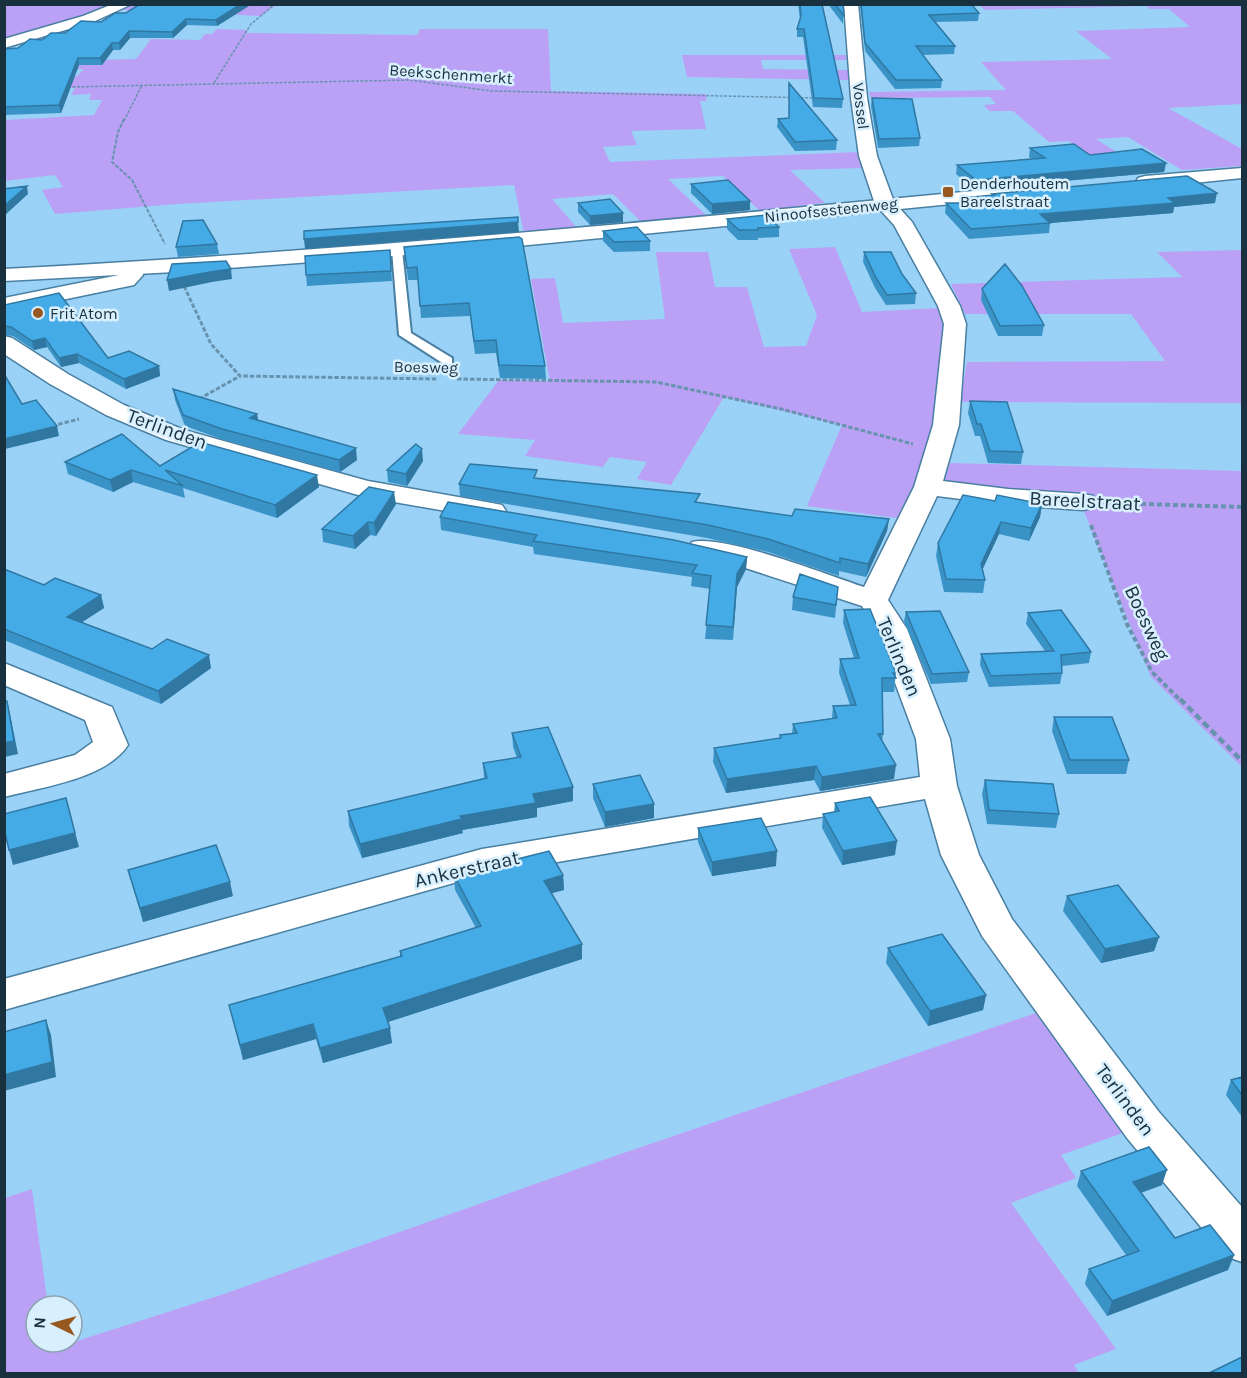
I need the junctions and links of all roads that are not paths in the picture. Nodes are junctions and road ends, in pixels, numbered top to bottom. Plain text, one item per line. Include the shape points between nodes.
1 (126, 4) edge
2 (851, 4) edge
3 (4, 44) edge
4 (1242, 173) edge
5 (1123, 183) edge
6 (1052, 190) edge
7 (885, 204) junction
8 (397, 250) junction
9 (133, 268) junction
10 (4, 275) edge
11 (4, 305) edge
12 (4, 344) edge
13 (448, 361) dead end
14 (928, 487) junction
15 (1083, 502) road end
16 (518, 516) edge
17 (676, 544) edge
18 (873, 600) junction
19 (4, 673) edge
20 (4, 786) edge
21 (939, 786) junction
22 (4, 995) edge
23 (1242, 1241) edge

1 - 3 street
2 - 7 street, Vossel via 868,156
4 - 5 street
6 - 7 street, Ninoofsesteenweg
7 - 8 street, Ninoofsesteenweg
7 - 14 street via 902,222 955,324 946,425
8 - 9 street, Ninoofsesteenweg
8 - 13 lane via 405,335
9 - 10 street, Ninoofsesteenweg
9 - 11 street via 126,280
12 - 16 street, Terlinden via 115,410 175,435 365,489
14 - 15 street, Bareelstraat
14 - 18 street
17 - 18 street, Terlinden via 733,554
18 - 21 street, Terlinden via 891,628 933,739
19 - 20 street via 100,714 111,745 87,764
21 - 22 street, Ankerstraat via 482,862
21 - 23 street, Terlinden via 960,855 996,926 1143,1125

